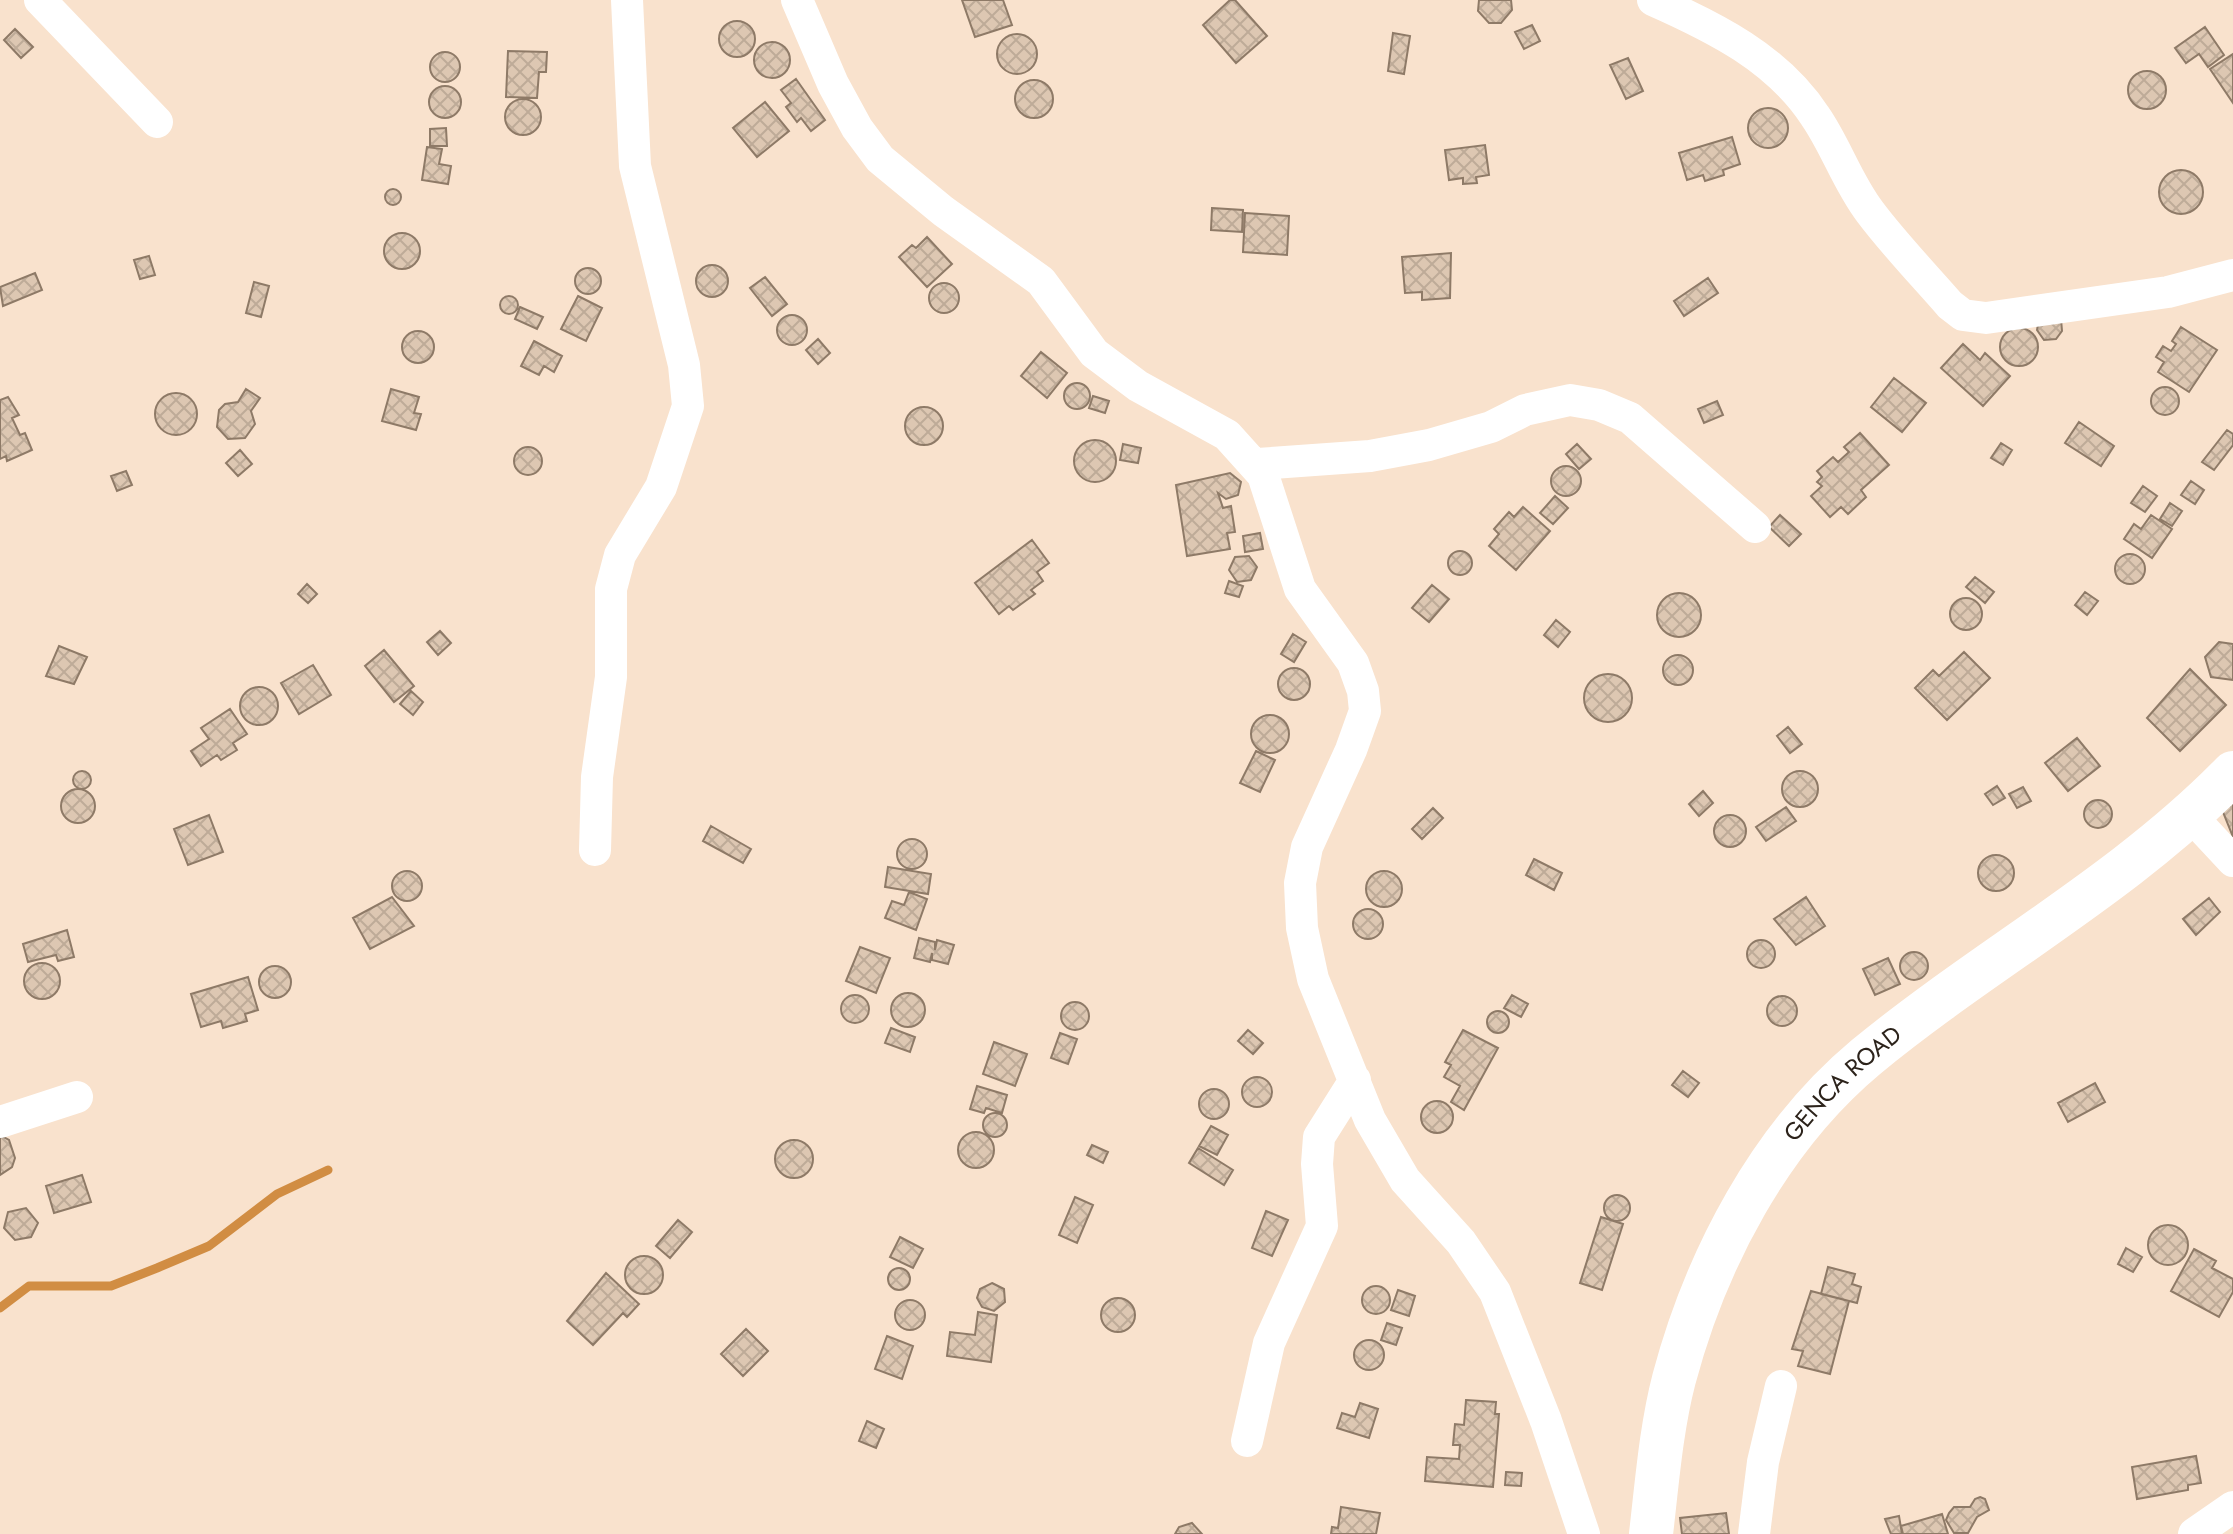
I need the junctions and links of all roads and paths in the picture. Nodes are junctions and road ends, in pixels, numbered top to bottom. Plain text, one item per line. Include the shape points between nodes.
1 (40, 0) edge
2 (627, 0) edge
3 (797, 0) edge
4 (1653, 0) edge
5 (157, 122) dead end
6 (2233, 275) edge
7 (1258, 464) junction
8 (1755, 527) dead end
9 (2233, 773) edge
10 (2191, 816) junction
11 (595, 850) dead end
12 (2233, 861) edge
13 (1355, 1080) junction
14 (77, 1097) dead end
15 (0, 1122) edge
16 (1781, 1386) dead end
17 (1247, 1441) dead end
18 (2233, 1507) edge
19 (1584, 1534) edge
20 (1651, 1534) edge
21 (1754, 1534) edge
22 (2194, 1534) edge

1 - 5 street
2 - 11 street via 635,166 684,365 688,406 661,487 620,555 611,589 611,677 597,777
3 - 7 street via 845,106 880,159 1041,281 1094,353 1138,386 1227,435
4 - 6 street via 1711,26 1791,85 1816,116 1869,210 1963,315 1986,318 2168,292
7 - 8 street via 1370,456 1429,445 1491,427 1525,410 1570,400 1630,418
7 - 13 street via 1300,589 1353,663 1363,691 1365,711 1307,847 1300,883 1302,928 1313,979
9 - 10 street, GENCA ROAD
10 - 12 street
10 - 20 street, GENCA ROAD via 1865,1058 1812,1110 1771,1164 1736,1221 1694,1316 1674,1380
13 - 17 street via 1319,1137 1322,1226 1269,1343
13 - 19 street via 1370,1120 1405,1180 1461,1242 1495,1292
14 - 15 street
16 - 21 street via 1763,1462
18 - 22 street

